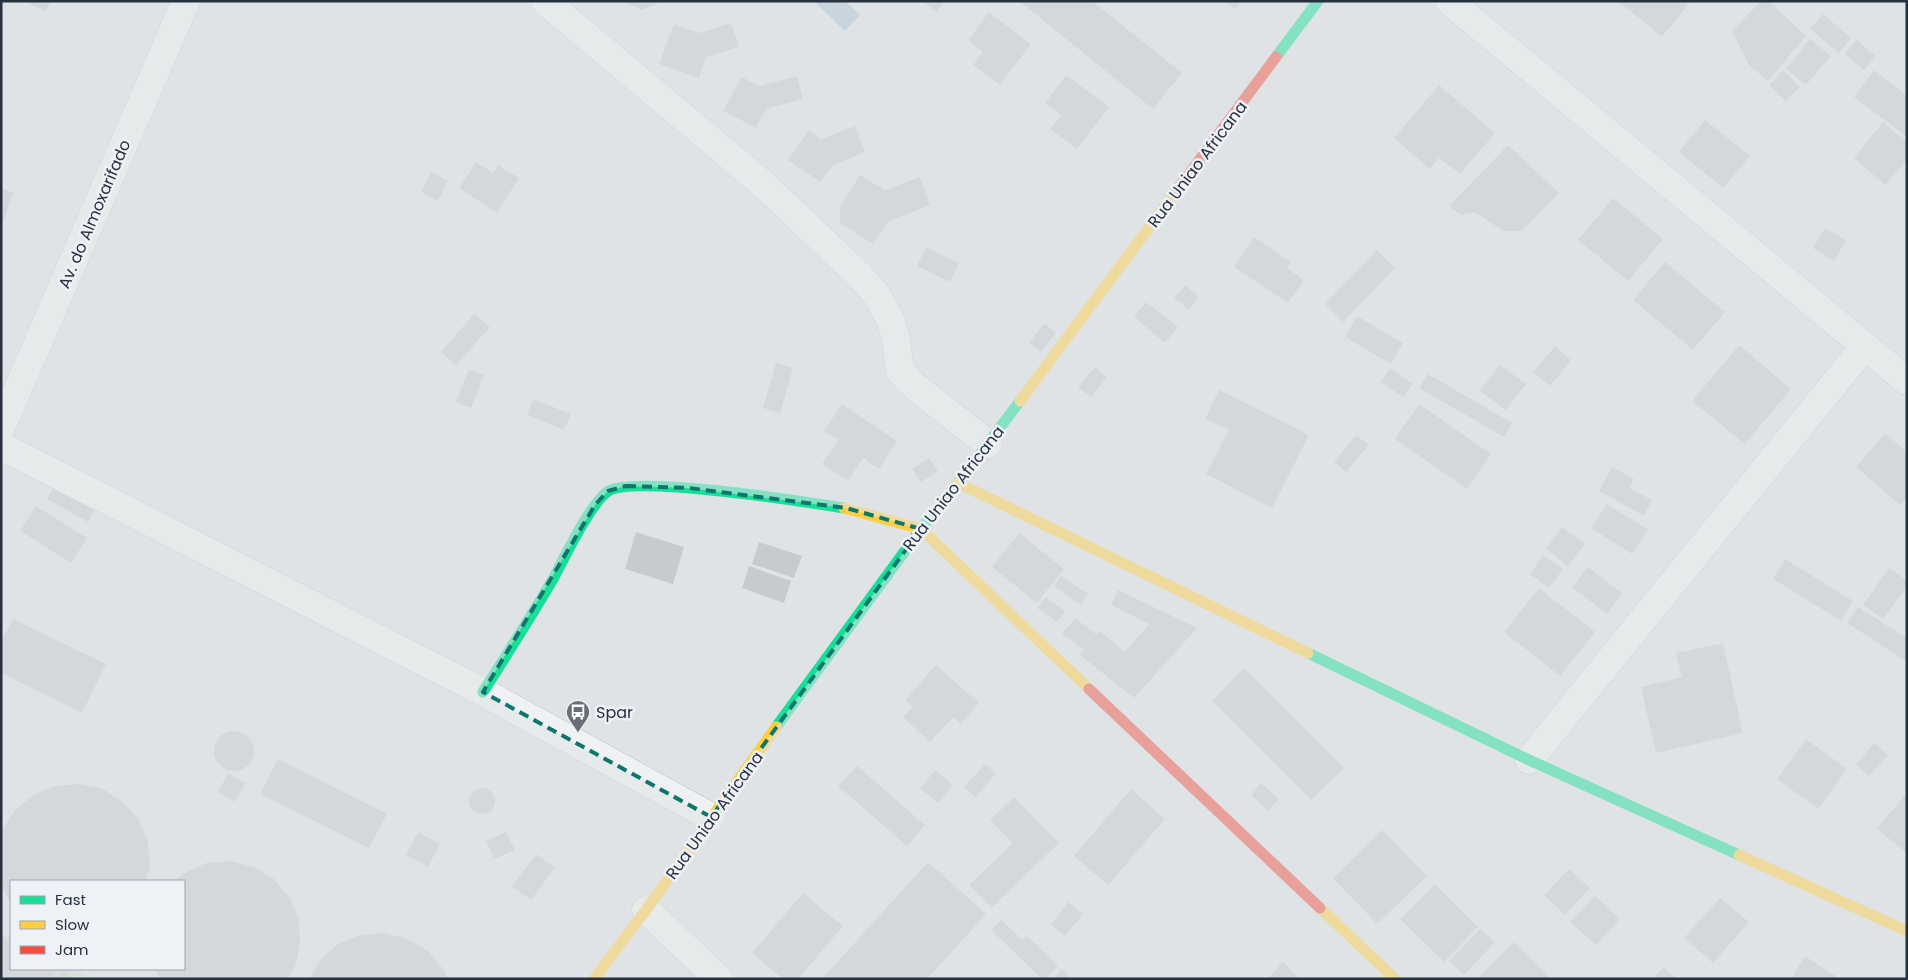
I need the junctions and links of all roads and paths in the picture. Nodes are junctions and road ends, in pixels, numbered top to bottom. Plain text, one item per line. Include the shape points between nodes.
1 (186, 1) edge
2 (545, 1) edge
3 (1318, 1) edge
4 (1449, 1) edge
5 (1864, 347) junction
6 (1907, 381) edge
7 (1, 428) edge
8 (988, 444) junction
9 (1, 446) edge
10 (958, 484) junction
11 (921, 529) junction
12 (483, 692) junction
13 (1529, 760) junction
14 (711, 817) junction
15 (646, 910) junction
16 (1907, 931) edge
17 (594, 979) edge
18 (719, 979) edge
19 (1395, 979) edge

1 - 7 street, Av. do Almoxarifado
2 - 8 street via 763,184 860,274 890,318 900,371
3 - 8 street, Rua Uniao Africana
4 - 5 street
5 - 6 street
5 - 13 street
8 - 10 street, Rua Uniao Africana
9 - 12 street
10 - 11 street, Rua Uniao Africana
10 - 13 street
11 - 12 street via 846,508 788,500 689,488 626,486 608,491 596,505
11 - 14 street, Rua Uniao Africana
11 - 19 street
12 - 14 street
13 - 16 street
14 - 15 street, Rua Uniao Africana
15 - 17 street, Rua Uniao Africana
15 - 18 street

